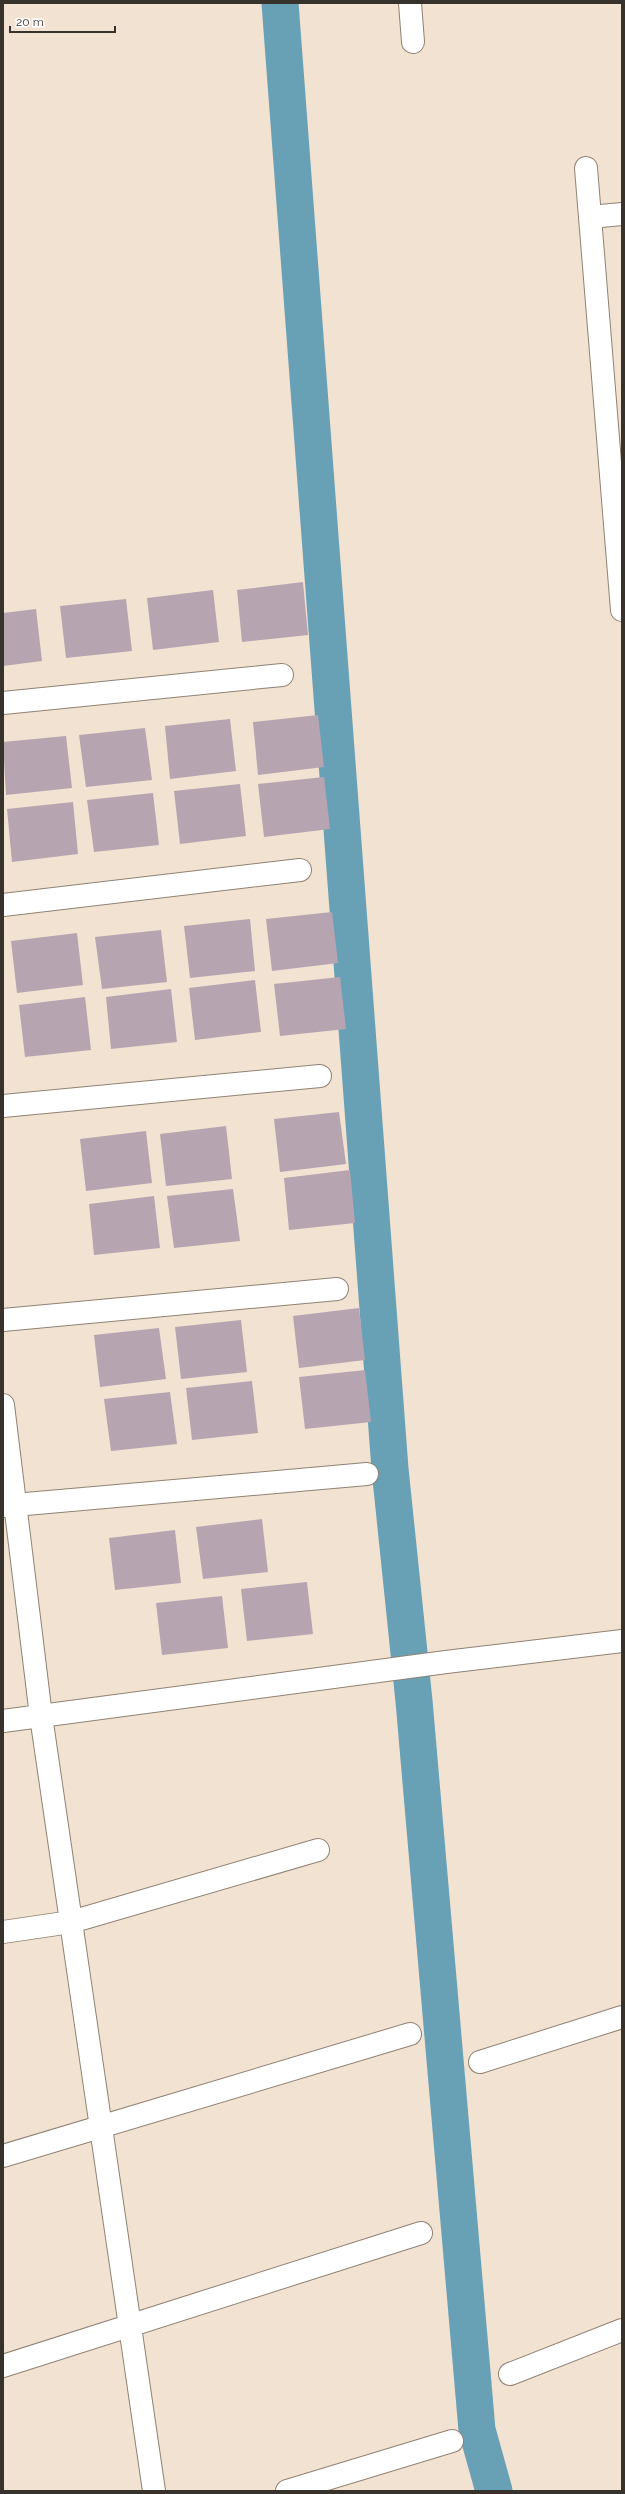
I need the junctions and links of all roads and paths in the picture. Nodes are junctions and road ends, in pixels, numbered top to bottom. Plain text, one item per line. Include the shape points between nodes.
1 (410, 3) edge
2 (413, 42) dead end
3 (586, 168) dead end
4 (622, 214) edge
5 (590, 217) junction
6 (617, 489) edge
7 (622, 610) edge
8 (282, 675) dead end
9 (3, 703) edge
10 (300, 870) dead end
11 (3, 905) edge
12 (320, 1076) dead end
13 (3, 1106) edge
14 (337, 1290) dead end
15 (3, 1320) edge
16 (3, 1405) edge
17 (367, 1474) dead end
18 (9, 1505) edge
19 (622, 1641) edge
20 (41, 1716) junction
21 (3, 1721) edge
22 (318, 1850) dead end
23 (71, 1922) junction
24 (3, 1932) edge
25 (622, 2017) edge
26 (410, 2034) dead end
27 (480, 2062) dead end
28 (101, 2126) junction
29 (3, 2156) edge
30 (421, 2233) dead end
31 (130, 2324) junction
32 (622, 2330) edge
33 (3, 2366) edge
34 (510, 2374) dead end
35 (452, 2441) dead end
36 (154, 2491) edge
37 (287, 2491) edge

1 - 2 street
3 - 5 street
4 - 5 street
5 - 6 street
6 - 7 street
8 - 9 street
10 - 11 street
12 - 13 street
14 - 15 street
16 - 18 street
17 - 18 street
18 - 20 street
19 - 20 street
20 - 21 street
20 - 23 street
22 - 23 street
23 - 24 street
23 - 28 street
25 - 27 street
26 - 28 street
28 - 29 street
28 - 31 street
30 - 31 street
31 - 33 street
31 - 36 street
32 - 34 street
35 - 37 street

